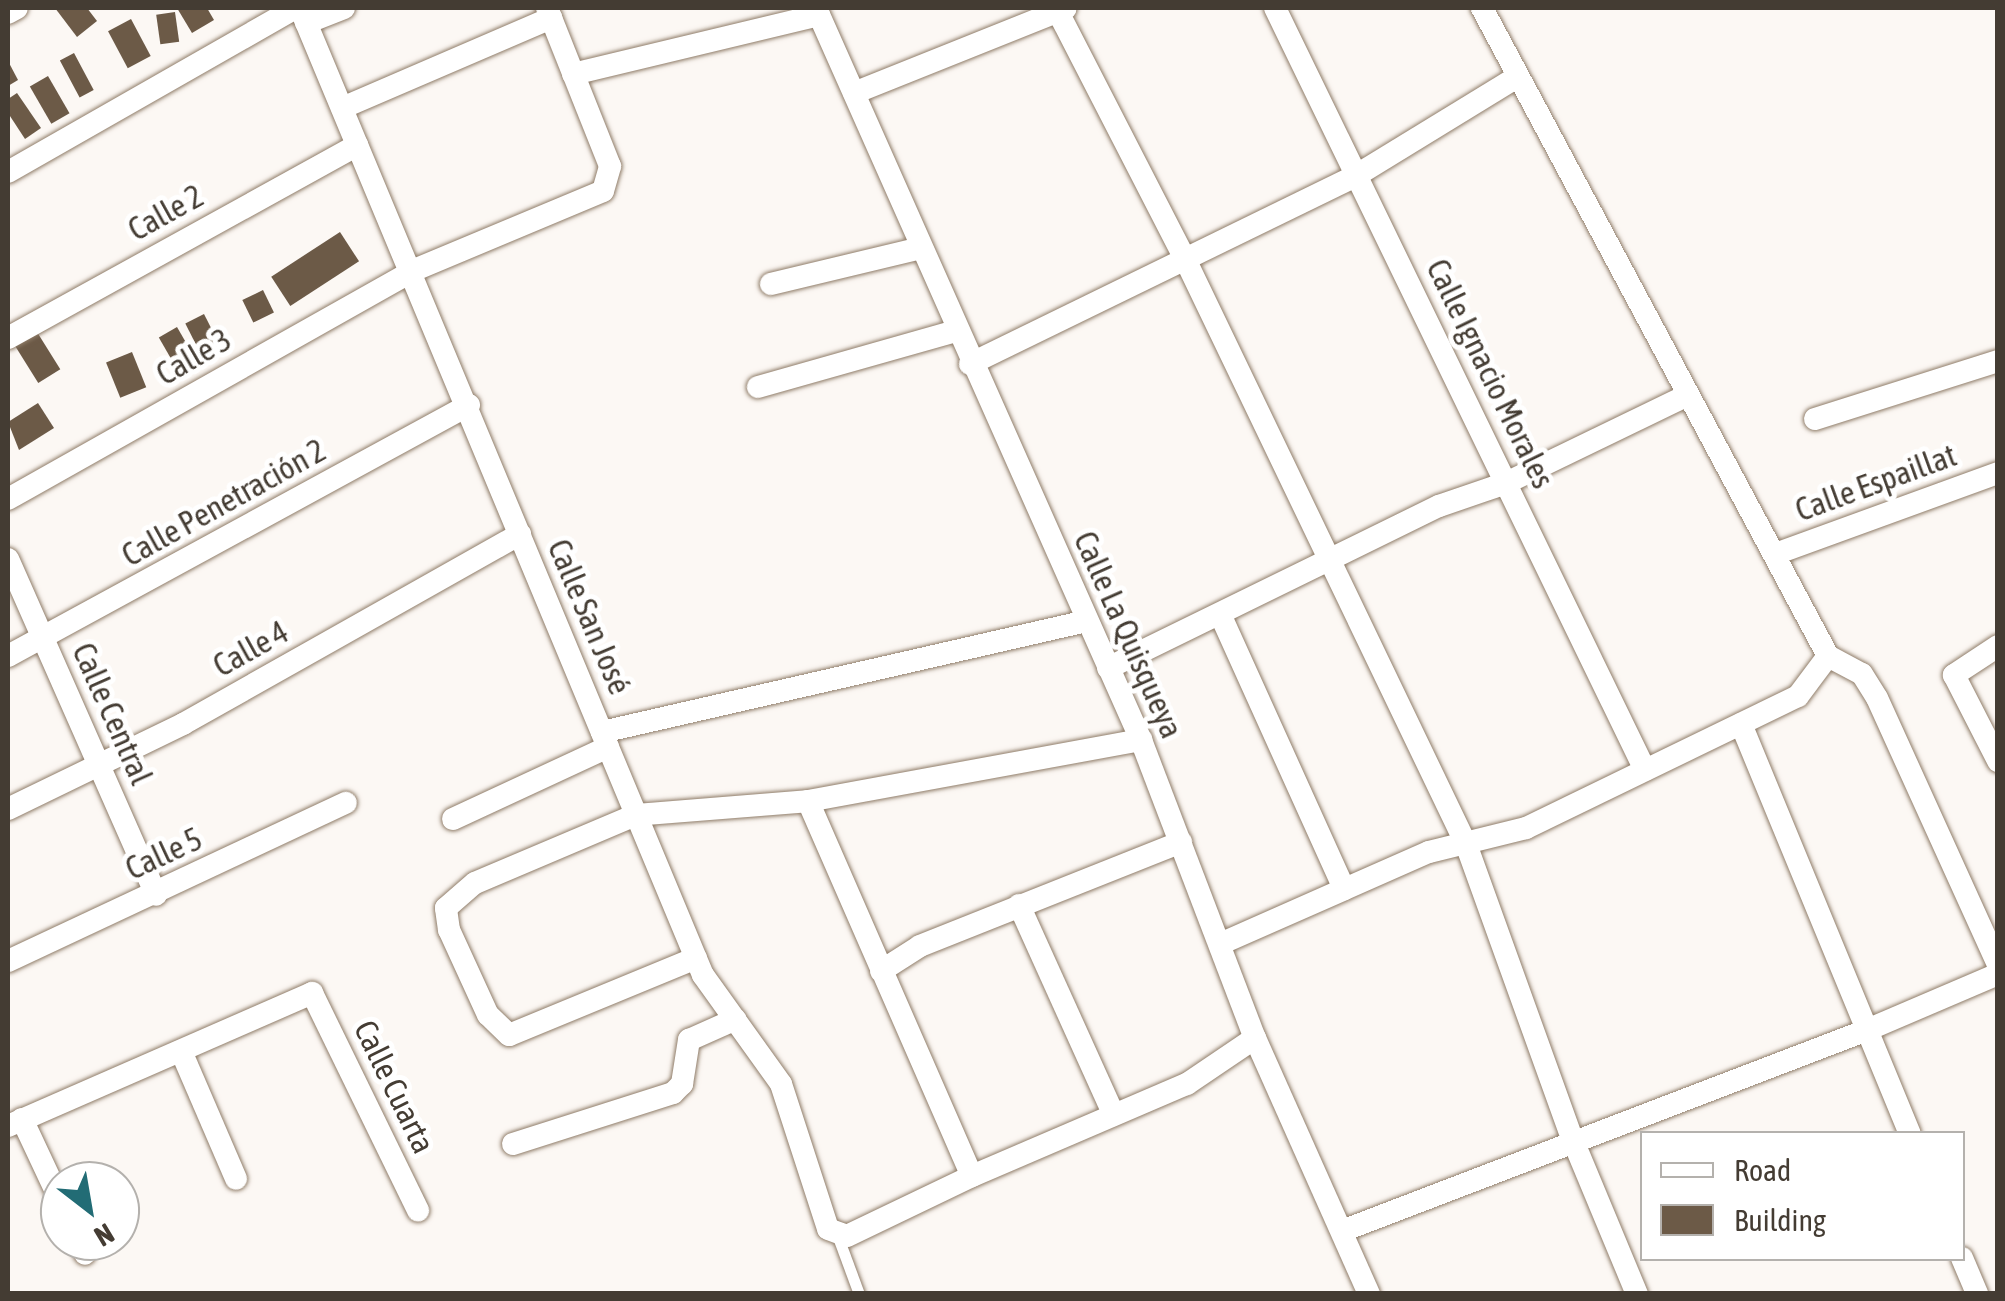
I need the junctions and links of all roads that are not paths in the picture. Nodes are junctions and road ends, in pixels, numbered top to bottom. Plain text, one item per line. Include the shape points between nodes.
1 (17, 8) edge
2 (344, 8) edge
3 (1275, 8) edge
4 (1482, 8) edge
5 (1060, 9) edge
6 (818, 11) edge
7 (8, 13) edge
8 (300, 13) edge
9 (549, 13) edge
10 (573, 74) junction
11 (1517, 77) junction
12 (854, 93) junction
13 (342, 108) junction
14 (357, 145) junction
15 (8, 172) edge
16 (1357, 175) junction
17 (921, 248) junction
18 (1186, 261) junction
19 (412, 270) junction
20 (771, 284) dead end
21 (956, 331) junction
22 (8, 338) edge
23 (1998, 361) edge
24 (970, 364) junction
25 (758, 388) dead end
26 (1686, 396) junction
27 (470, 404) junction
28 (1816, 419) dead end
29 (1998, 473) edge
30 (1506, 484) junction
31 (8, 498) edge
32 (520, 534) junction
33 (1778, 553) junction
34 (8, 559) edge
35 (1332, 560) junction
36 (1220, 614) junction
37 (1086, 620) junction
38 (44, 640) junction
39 (1998, 646) edge
40 (8, 656) edge
41 (1828, 656) junction
42 (1108, 668) junction
43 (1741, 724) junction
44 (1991, 728) edge
45 (605, 740) junction
46 (1141, 740) junction
47 (1998, 761) edge
48 (101, 768) junction
49 (1645, 770) junction
50 (808, 801) junction
51 (346, 803) dead end
52 (8, 808) edge
53 (635, 815) junction
54 (453, 819) dead end
55 (1181, 842) junction
56 (1466, 844) junction
57 (1344, 889) junction
58 (156, 895) junction
59 (1019, 905) junction
60 (1220, 944) junction
61 (696, 958) junction
62 (8, 961) edge
63 (1998, 965) edge
64 (881, 971) junction
65 (1998, 974) edge
66 (736, 1019) junction
67 (1867, 1030) junction
68 (1255, 1038) junction
69 (181, 1051) junction
70 (1114, 1115) junction
71 (15, 1123) edge
72 (1909, 1131) edge
73 (1572, 1138) junction
74 (514, 1144) dead end
75 (40, 1166) edge
76 (972, 1176) junction
77 (236, 1179) dead end
78 (418, 1210) dead end
79 (1342, 1231) junction
80 (838, 1237) junction
81 (1963, 1261) edge
82 (860, 1294) edge
83 (1369, 1294) edge
84 (1637, 1294) edge
85 (1977, 1294) edge

1 - 7 street
2 - 8 street
3 - 16 street, Calle Ignacio Morales
4 - 11 street
5 - 12 street
5 - 18 street
6 - 10 street
6 - 12 street, Calle La Quisqueya
8 - 13 street, Calle San José
8 - 15 street
9 - 10 street
9 - 13 street
10 - 19 street, Calle 3 via 610,166 603,190
11 - 16 street
11 - 26 street
12 - 17 street, Calle La Quisqueya
13 - 14 street, Calle San José
14 - 19 street, Calle San José
14 - 22 street, Calle 2
16 - 18 street
16 - 30 street, Calle Ignacio Morales
17 - 20 street
17 - 21 street, Calle La Quisqueya
18 - 24 street
18 - 35 street
19 - 27 street, Calle San José
19 - 31 street, Calle 3
21 - 24 street, Calle La Quisqueya
21 - 25 street
23 - 28 street
24 - 37 street, Calle La Quisqueya
26 - 30 street
26 - 33 street
27 - 32 street, Calle San José
27 - 38 street, Calle Penetración 2
29 - 33 street, Calle Espaillat
30 - 35 street via 1439,506
30 - 49 street, Calle Ignacio Morales
32 - 45 street, Calle San José
32 - 48 street, Calle 4
33 - 41 street
34 - 38 street, Calle Central
35 - 36 street
35 - 56 street
36 - 42 street
36 - 57 street
37 - 42 street, Calle La Quisqueya
37 - 45 street
38 - 40 street, Calle Penetración 2
38 - 48 street, Calle Central
39 - 44 street via 1954,676
41 - 43 street via 1798,696
41 - 63 street via 1862,674 1877,698
42 - 46 street, Calle La Quisqueya
43 - 49 street
43 - 67 street
44 - 47 street
45 - 53 street, Calle San José
45 - 54 street
46 - 50 street
46 - 55 street, Calle La Quisqueya
48 - 52 street, Calle 4
48 - 58 street, Calle Central
49 - 56 street via 1526,828
50 - 53 street
50 - 64 street
51 - 58 street, Calle 5
53 - 61 street, Calle San José
53 - 61 street via 458,892 446,908 448,930 488,1016 509,1035
55 - 59 street
55 - 60 street, Calle La Quisqueya
56 - 57 street via 1428,852
56 - 73 street
57 - 60 street
58 - 62 street, Calle 5
59 - 64 street via 920,946
59 - 70 street
60 - 68 street, Calle La Quisqueya
61 - 66 street, Calle San José
64 - 76 street
65 - 67 street
66 - 74 street via 689,1040 682,1084 673,1093
66 - 80 street, Calle San José via 780,1084 828,1228
67 - 72 street
67 - 73 street
68 - 70 street via 1217,1068
68 - 79 street, Calle La Quisqueya
69 - 71 street
69 - 77 street
69 - 78 street, Calle Cuarta via 312,993
70 - 76 street
71 - 75 street
73 - 79 street
73 - 84 street
76 - 80 street
79 - 83 street, Calle La Quisqueya
80 - 82 lane
81 - 85 street

